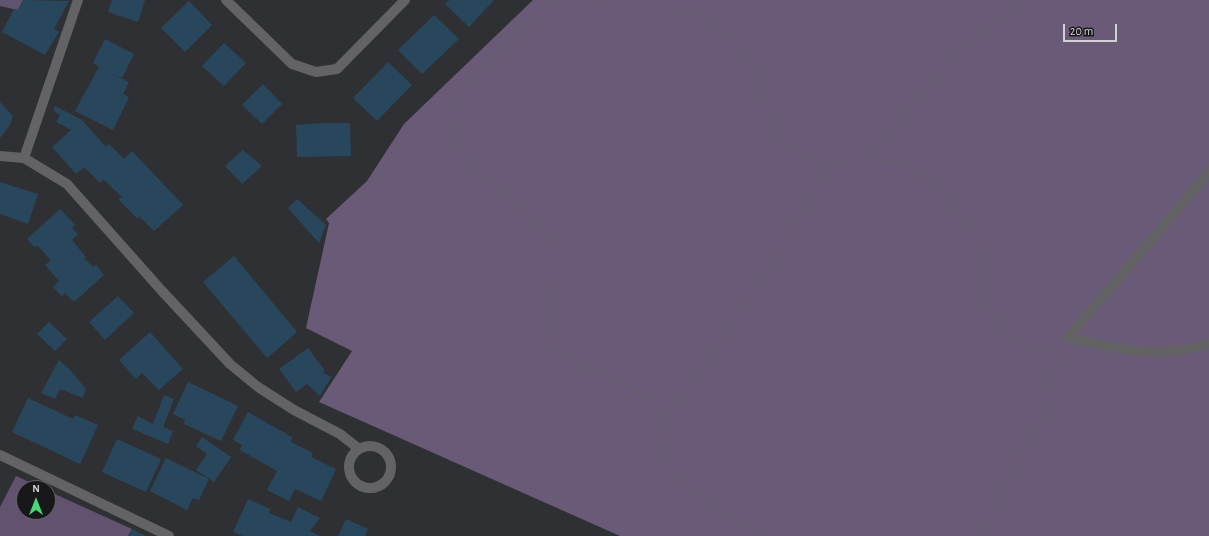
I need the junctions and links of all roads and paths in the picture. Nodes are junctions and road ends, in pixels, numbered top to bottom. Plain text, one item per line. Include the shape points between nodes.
1 (78, 0) edge
2 (226, 0) edge
3 (405, 0) edge
4 (558, 0) edge
5 (600, 0) edge
6 (1026, 0) edge
7 (0, 156) edge
8 (869, 157) junction
9 (24, 158) junction
10 (839, 165) junction
11 (1209, 172) edge
12 (1068, 338) junction
13 (1209, 343) edge
14 (1061, 354) junction
15 (660, 424) junction
16 (359, 449) junction
17 (0, 455) edge
18 (169, 536) edge
19 (766, 536) edge
20 (985, 536) edge

1 - 9 street
2 - 3 street via 292,64 316,72 337,69
4 - 15 path via 493,57 458,95 455,135 467,164 525,211 550,241 552,337 562,354 588,370 647,394 659,409
5 - 10 path via 605,3 654,6 690,13 722,31 746,56 761,86 772,128 789,149 817,165
6 - 8 path via 956,52 909,108 887,140
7 - 9 street
8 - 10 path
8 - 14 path via 905,165 936,183 983,247 991,285 987,304 998,331 1023,347
9 - 16 street via 67,184 230,364 258,387 294,410 340,434
10 - 15 path via 820,178 773,262 706,362
11 - 12 street
12 - 13 street via 1149,354 1194,349
12 - 14 path
14 - 20 path via 1044,419 1016,459 993,510
15 - 19 path via 665,460 691,491
16 - 16 street via 349,466 352,478 369,488 382,485 390,474 390,459 380,448 373,446
17 - 18 street

